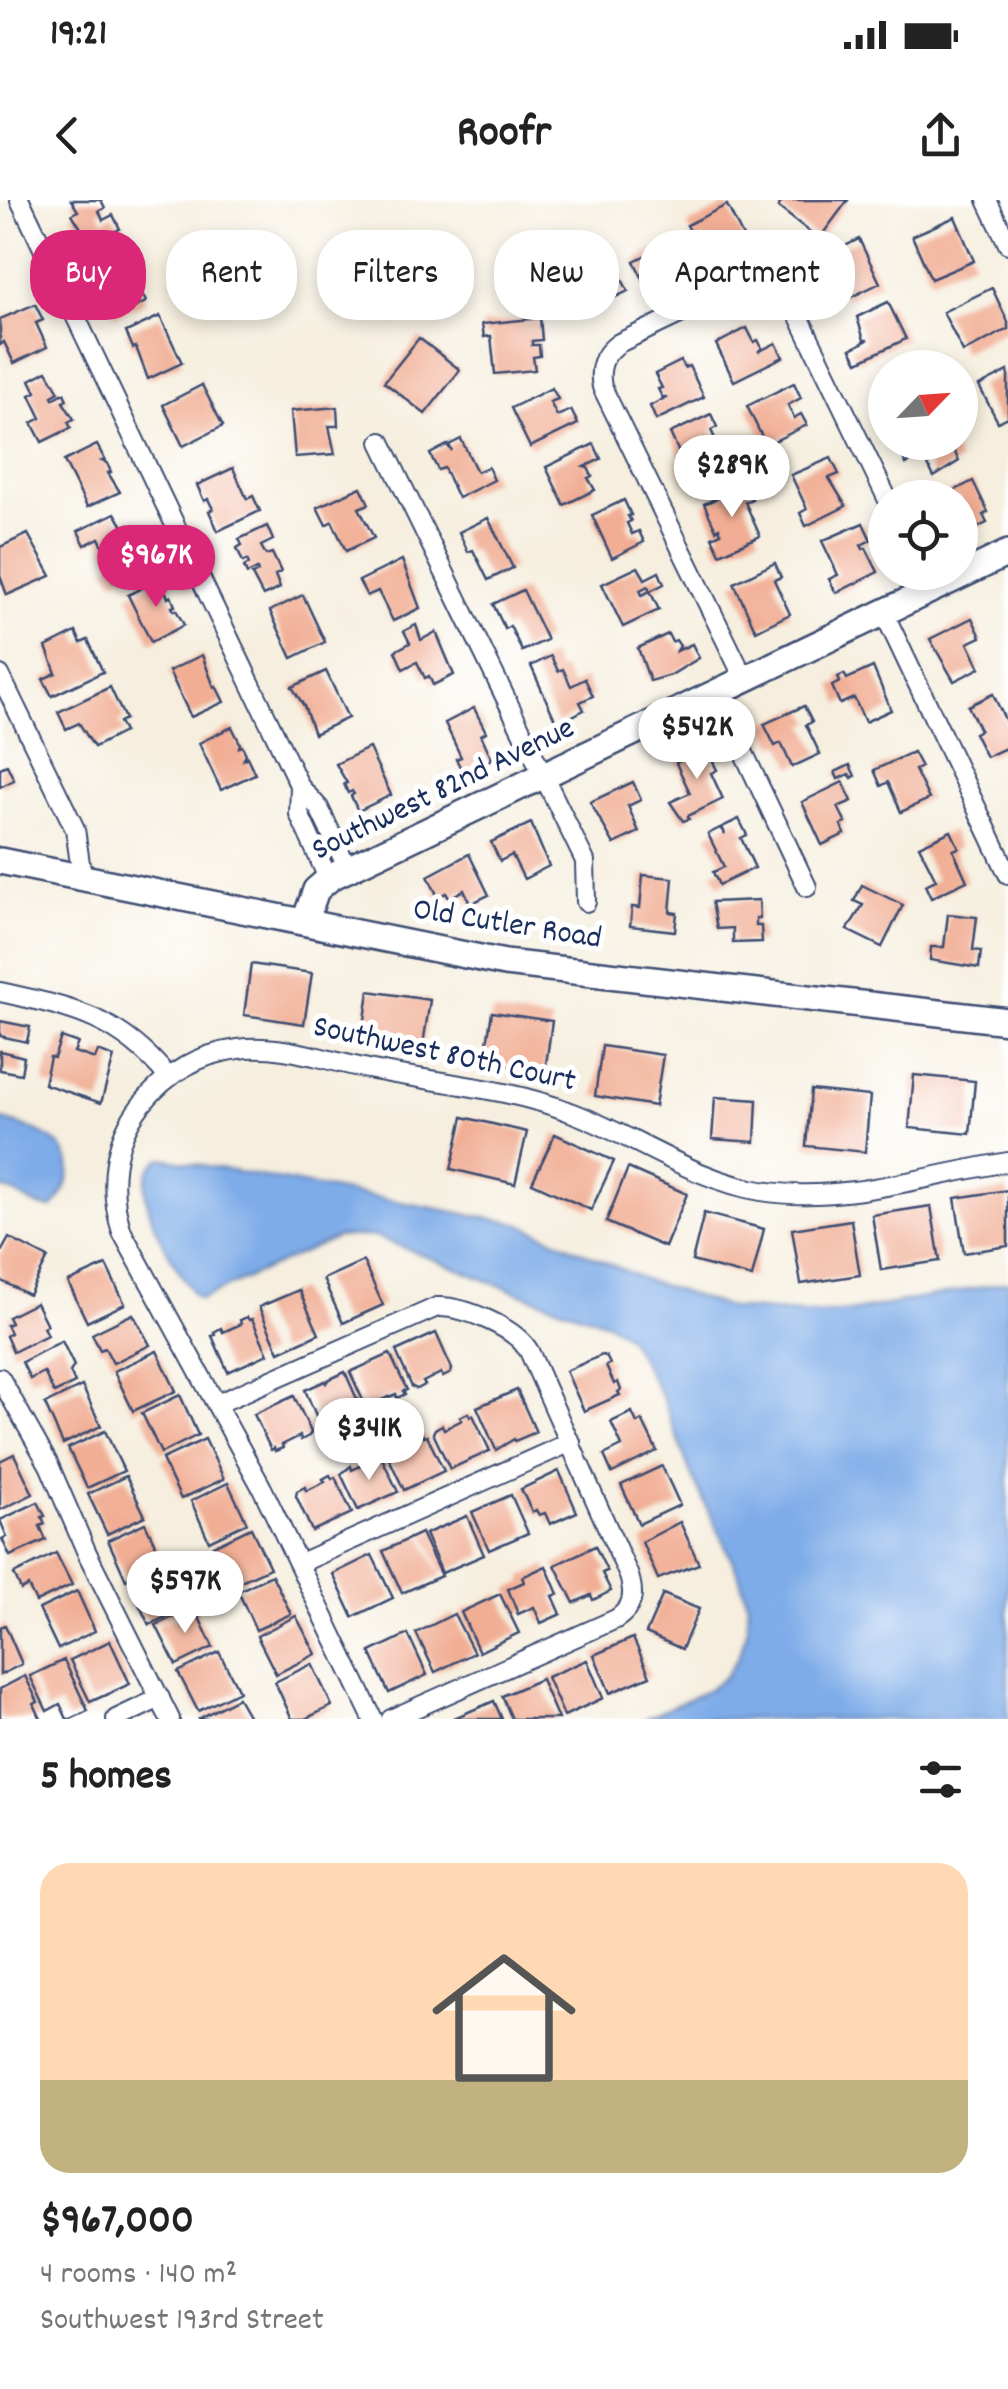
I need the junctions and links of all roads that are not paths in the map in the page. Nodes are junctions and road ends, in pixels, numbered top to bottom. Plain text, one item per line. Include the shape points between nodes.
1 (20, 200) edge
2 (987, 200) edge
3 (1008, 244) edge
4 (381, 442) dead end
5 (878, 480) edge
6 (1008, 553) edge
7 (978, 564) edge
8 (916, 590) edge
9 (884, 613) junction
10 (0, 675) edge
11 (746, 680) junction
12 (716, 694) junction
13 (545, 776) junction
14 (300, 787) junction
15 (325, 819) junction
16 (305, 829) junction
17 (0, 861) edge
18 (338, 873) junction
19 (1008, 874) edge
20 (82, 877) junction
21 (807, 888) dead end
22 (586, 902) dead end
23 (305, 921) junction
24 (0, 992) edge
25 (1008, 1021) edge
26 (168, 1076) junction
27 (1008, 1162) edge
28 (0, 1378) edge
29 (217, 1404) junction
30 (571, 1442) junction
31 (300, 1563) junction
32 (160, 1698) junction
33 (366, 1717) edge
34 (116, 1719) edge
35 (170, 1719) edge
36 (391, 1719) edge

1 - 14 street
2 - 3 street
4 - 13 street
5 - 11 street via 788,294 774,282 753,280 731,290 619,343 603,360 602,387
6 - 7 main road, Southwest 82nd Avenue
8 - 9 main road, Southwest 82nd Avenue
9 - 11 main road, Southwest 82nd Avenue
9 - 19 street
10 - 20 street via 75,829
11 - 12 main road, Southwest 82nd Avenue
12 - 13 main road, Southwest 82nd Avenue
12 - 21 street
13 - 18 main road, Southwest 82nd Avenue
13 - 22 street via 585,862
14 - 15 street
14 - 16 street
15 - 16 street
15 - 18 street
16 - 18 street
17 - 20 main road, Old Cutler Road
18 - 23 main road, Southwest 82nd Avenue via 313,896
20 - 23 main road, Old Cutler Road
23 - 25 main road, Old Cutler Road via 505,963
24 - 26 street via 102,1020
26 - 27 street, Southwest 80th Court via 217,1054 264,1049 502,1092 572,1112 722,1181 785,1194 849,1192
26 - 29 street via 126,1128 114,1198 126,1244
28 - 32 street
29 - 30 street via 433,1308 458,1310 520,1338
29 - 31 street
30 - 31 street
30 - 36 street via 631,1582 628,1608
31 - 33 street
32 - 34 street
32 - 35 street

